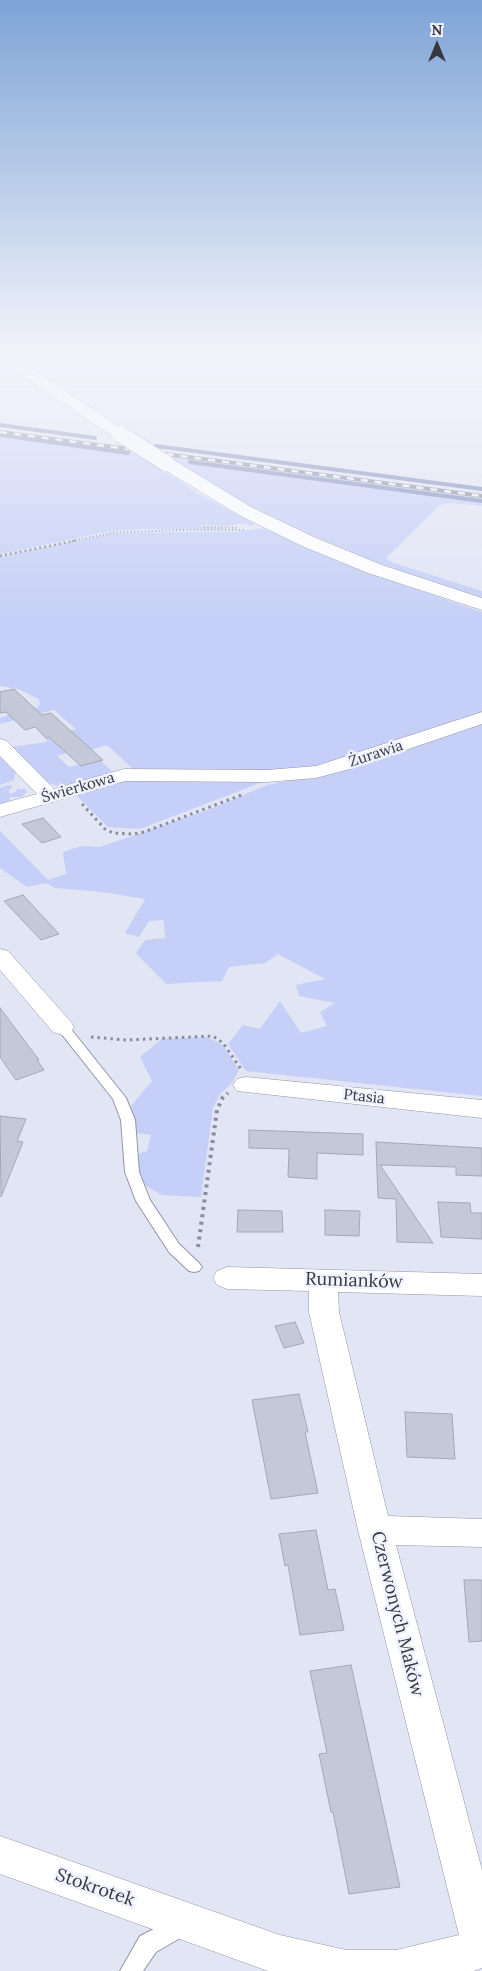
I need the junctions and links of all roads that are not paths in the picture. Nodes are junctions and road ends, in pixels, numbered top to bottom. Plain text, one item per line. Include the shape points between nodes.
1 (131, 441) edge
2 (482, 604) edge
3 (482, 718) edge
4 (0, 745) edge
5 (158, 774) joint
6 (50, 796) junction
7 (0, 811) edge
8 (0, 956) edge
9 (62, 1027) joint
10 (246, 1085) road end
11 (482, 1110) edge
12 (194, 1267) road end
13 (226, 1278) dead end
14 (323, 1280) junction
15 (482, 1285) edge
16 (375, 1530) junction
17 (482, 1533) edge
18 (0, 1855) edge
19 (190, 1922) junction
20 (482, 1947) edge
21 (131, 1971) edge
22 (346, 1971) edge

1 - 2 main road, bridge via 267,526 375,569
3 - 5 street, Żurawia via 316,772
4 - 6 street
5 - 6 street, Świerkowa via 124,776
6 - 7 street, Świerkowa
8 - 9 street
9 - 12 lane via 118,1098 128,1120 132,1172 143,1201 174,1248
10 - 11 street, Ptasia
13 - 14 street, Rumianków
14 - 15 street, Rumianków
14 - 16 street, Czerwonych Maków via 324,1312
16 - 17 street
16 - 20 street, Czerwonych Maków
18 - 19 street, Stokrotek
19 - 21 lane via 148,1944
19 - 22 street, Stokrotek via 280,1955
20 - 22 street, Stokrotek via 396,1970

